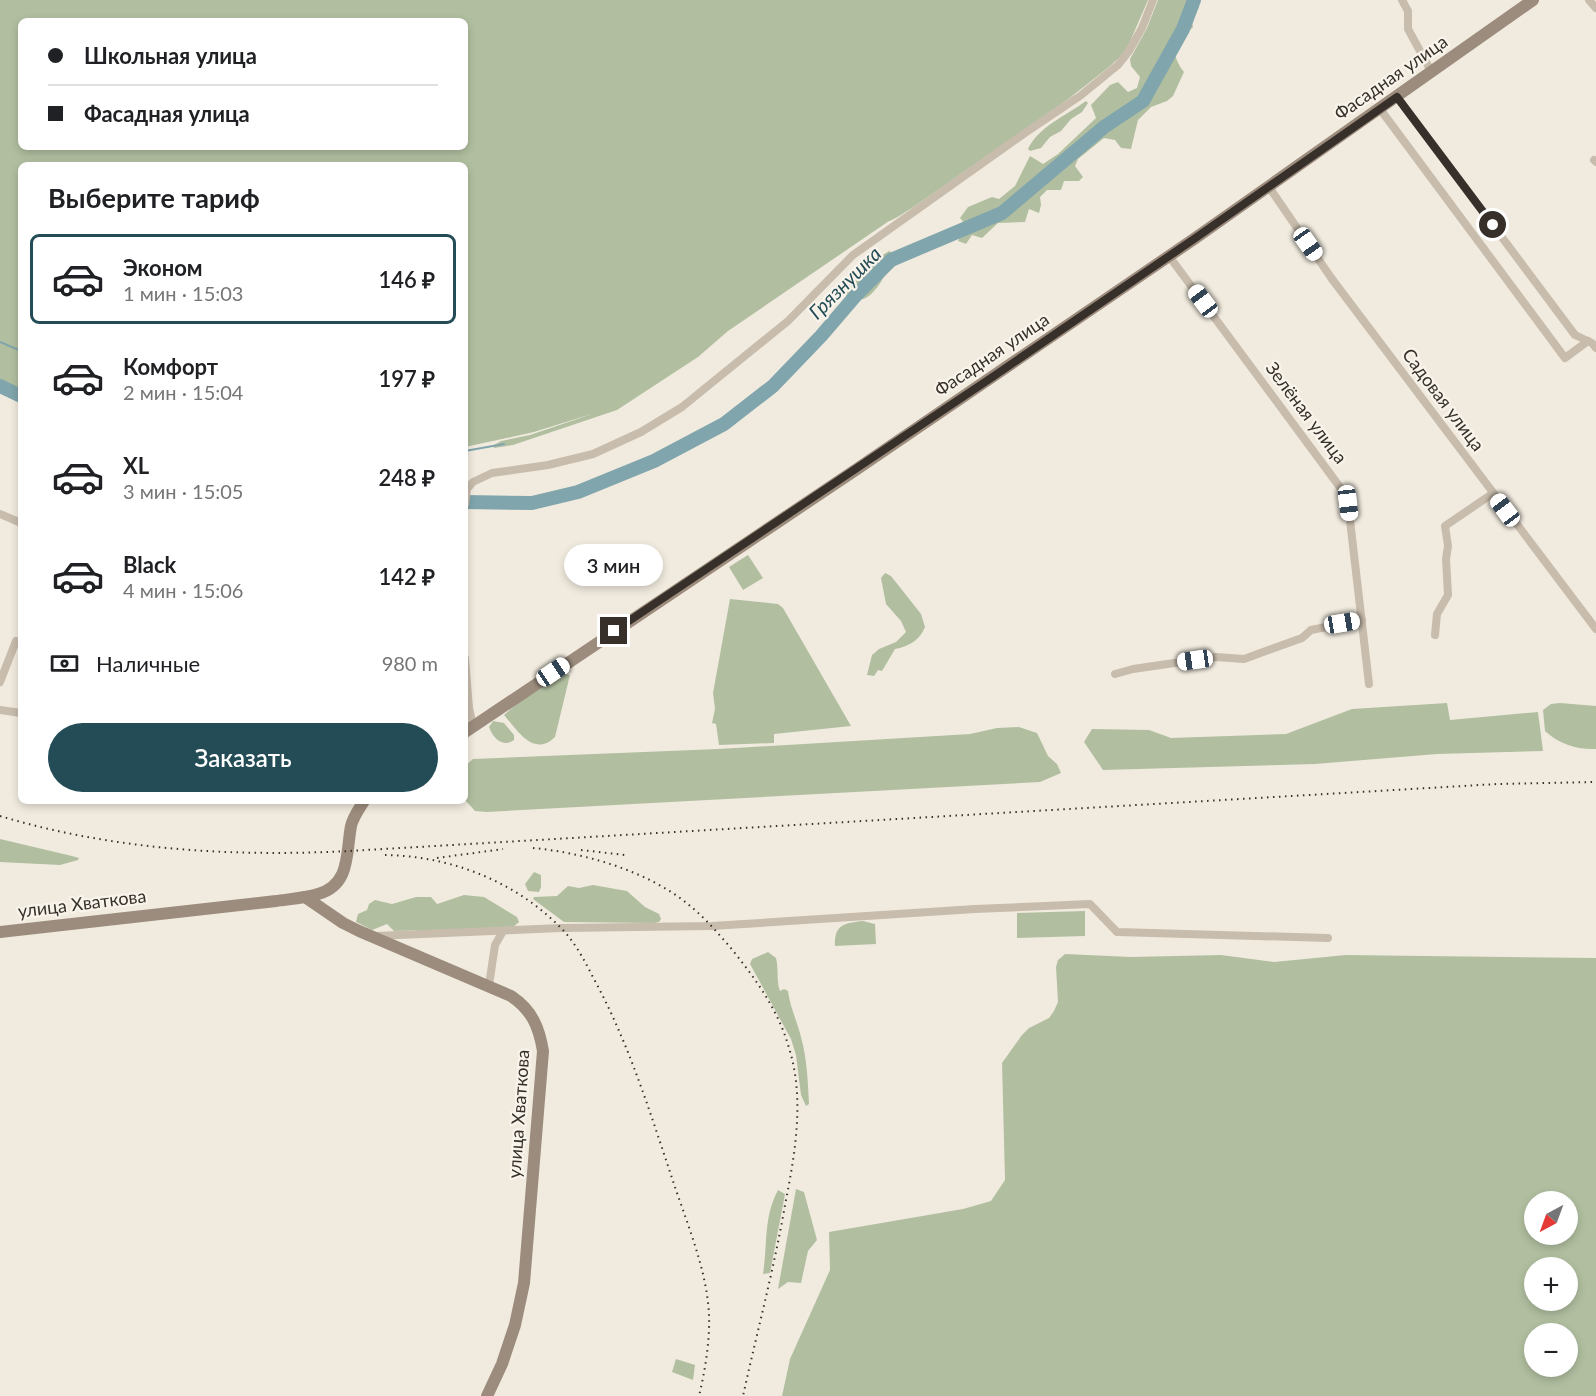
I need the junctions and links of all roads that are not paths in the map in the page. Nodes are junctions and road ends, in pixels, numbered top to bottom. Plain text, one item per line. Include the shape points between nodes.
1 (1153, 0) edge
2 (1402, 0) edge
3 (1533, 0) edge
4 (1589, 0) edge
5 (1596, 8) edge
6 (1431, 71) junction
7 (1397, 97) junction
8 (1380, 109) junction
9 (1269, 187) junction
10 (1169, 256) junction
11 (1588, 341) junction
12 (1596, 348) edge
13 (468, 488) edge
14 (1492, 494) junction
15 (0, 514) edge
16 (18, 521) edge
17 (1362, 620) junction
18 (1596, 629) edge
19 (1435, 635) dead end
20 (16, 641) dead end
21 (1115, 674) dead end
22 (0, 682) edge
23 (1369, 684) dead end
24 (468, 696) edge
25 (0, 710) edge
26 (18, 713) edge
27 (469, 729) edge
28 (362, 804) edge
29 (305, 897) junction
30 (503, 931) junction
31 (0, 932) edge
32 (372, 936) junction
33 (1328, 938) dead end
34 (489, 986) junction
35 (487, 1396) edge

1 - 13 street via 1138,36 1118,65 1080,96 853,255 788,321 682,407 593,454 492,473
2 - 6 street via 1408,11 1408,29
3 - 6 main road, Фасадная улица
4 - 5 street
6 - 7 main road, Фасадная улица
7 - 8 main road, Фасадная улица
7 - 11 street via 1575,335
8 - 9 main road, Фасадная улица
8 - 11 street via 1565,358
9 - 10 main road, Фасадная улица
9 - 14 street, Садовая улица via 1332,279
10 - 17 street, Зелёная улица via 1345,494
10 - 27 main road, Фасадная улица
11 - 12 street
14 - 18 street, Садовая улица
14 - 19 street via 1444,526 1448,595 1437,614
15 - 16 street
17 - 21 street via 1311,630 1302,638 1244,659 1216,657
17 - 23 street, Зелёная улица
20 - 22 street
24 - 27 street
25 - 26 street
28 - 29 main road, улица Хваткова via 351,826 349,856 341,876 328,890
29 - 31 main road, улица Хваткова
29 - 32 main road, улица Хваткова via 343,923
30 - 32 street
30 - 33 street via 712,926 1090,904 1117,932
30 - 34 street via 495,945
32 - 34 main road, улица Хваткова
34 - 35 main road, улица Хваткова via 525,1007 537,1023 543,1051 524,1283 515,1325

